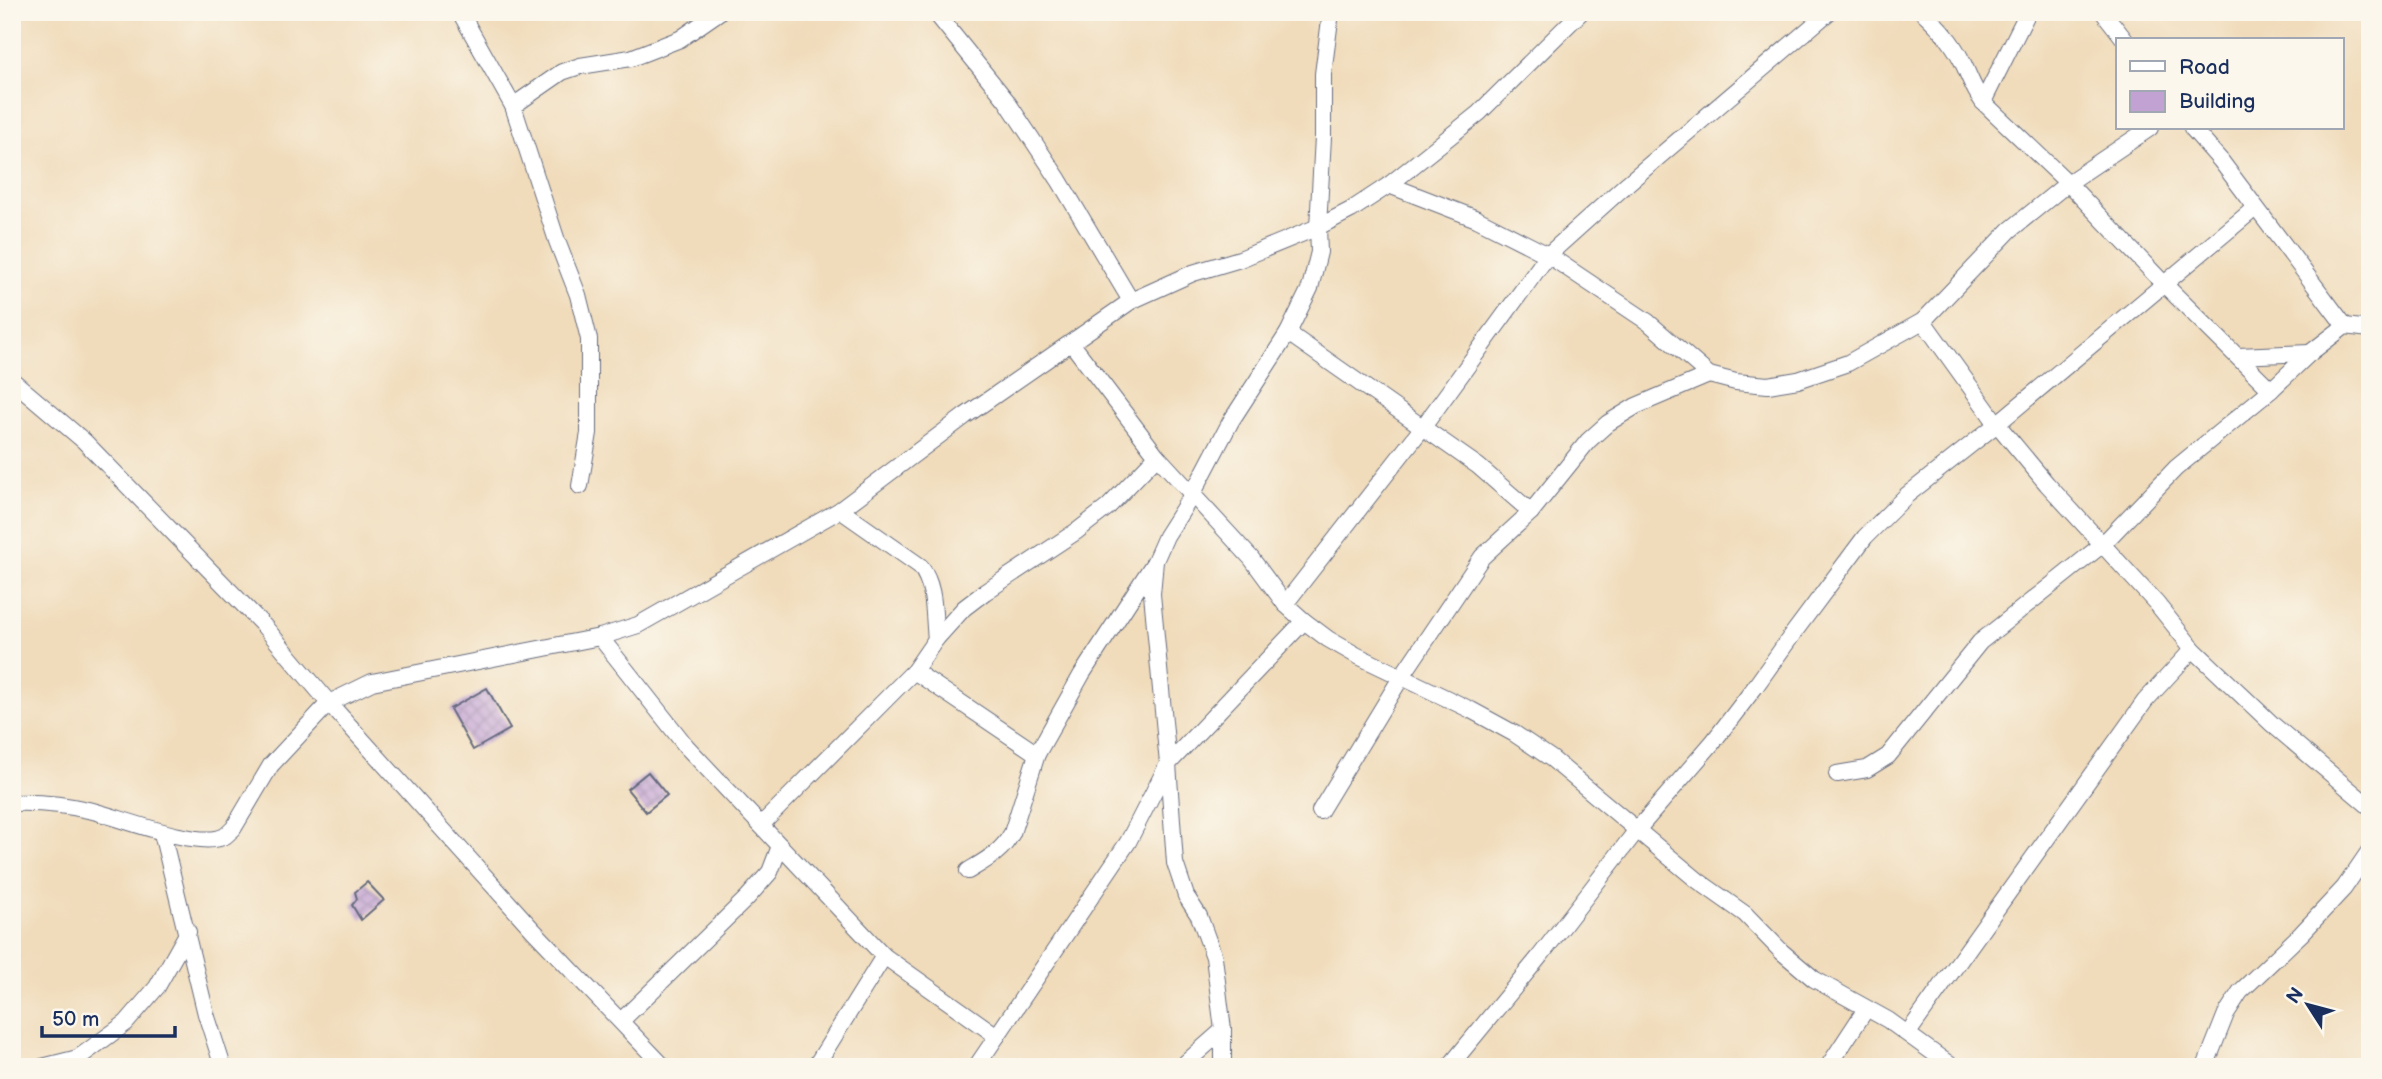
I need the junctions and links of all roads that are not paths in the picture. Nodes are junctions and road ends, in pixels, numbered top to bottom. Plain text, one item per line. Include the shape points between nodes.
1 (460, 12) edge
2 (719, 12) edge
3 (935, 12) edge
4 (1331, 12) edge
5 (1581, 12) edge
6 (1829, 12) edge
7 (1923, 12) edge
8 (2028, 12) edge
9 (2104, 12) edge
10 (2124, 38) edge
11 (1983, 102) junction
12 (513, 106) junction
13 (2147, 130) edge
14 (2194, 130) edge
15 (2068, 183) junction
16 (1389, 185) junction
17 (2255, 208) junction
18 (1318, 227) junction
19 (1548, 256) junction
20 (2163, 283) junction
21 (1131, 301) junction
22 (1923, 321) junction
23 (2345, 326) junction
24 (2370, 329) edge
25 (1288, 333) junction
26 (1072, 344) junction
27 (2309, 353) junction
28 (2238, 356) junction
29 (1709, 375) junction
30 (12, 380) edge
31 (2271, 390) junction
32 (1997, 424) junction
33 (1423, 427) junction
34 (1157, 456) junction
35 (580, 486) dead end
36 (1192, 495) junction
37 (840, 510) junction
38 (1531, 512) junction
39 (2103, 544) junction
40 (1155, 561) junction
41 (1285, 604) junction
42 (1304, 621) junction
43 (600, 637) junction
44 (936, 639) junction
45 (2193, 649) junction
46 (914, 671) junction
47 (1402, 676) junction
48 (329, 703) junction
49 (1037, 754) junction
50 (1168, 764) junction
51 (1837, 774) dead end
52 (12, 803) edge
53 (2370, 807) edge
54 (1320, 811) dead end
55 (761, 825) junction
56 (1637, 830) junction
57 (162, 832) junction
58 (780, 846) junction
59 (2368, 857) edge
60 (798, 865) junction
61 (968, 871) dead end
62 (771, 872) junction
63 (188, 932) junction
64 (884, 956) junction
65 (1866, 1009) junction
66 (621, 1021) junction
67 (1223, 1030) junction
68 (1908, 1033) junction
69 (997, 1036) junction
70 (76, 1062) edge
71 (660, 1065) edge
72 (42, 1067) edge
73 (223, 1067) edge
74 (815, 1067) edge
75 (976, 1067) edge
76 (1181, 1067) edge
77 (1223, 1067) edge
78 (1449, 1067) edge
79 (1828, 1067) edge
80 (1953, 1067) edge
81 (2205, 1067) edge

1 - 12 street
2 - 12 street via 680,39 631,58 562,72
3 - 21 street via 1006,100
4 - 18 street via 1323,74
5 - 16 street via 1479,113
6 - 19 street
7 - 11 street via 1946,34
8 - 11 street
9 - 10 street
11 - 15 street
12 - 35 street via 589,339 589,432
13 - 15 street
14 - 17 street
15 - 20 street
15 - 22 street via 2010,230
16 - 18 street
16 - 19 street via 1477,219
17 - 20 street
17 - 23 street
18 - 21 street
18 - 25 street via 1319,252 1310,288
19 - 29 street via 1648,322
19 - 33 street
20 - 28 street
20 - 32 street
21 - 26 street
22 - 29 street via 1848,363 1798,380 1768,385
22 - 32 street
23 - 24 street
23 - 27 street
25 - 33 street
25 - 36 street via 1231,421
26 - 34 street
26 - 37 street via 965,416
27 - 28 street
27 - 31 street
28 - 31 street
29 - 38 street via 1608,423
30 - 48 street via 84,441 264,626
31 - 39 street via 2176,468
32 - 39 street
32 - 56 street via 1908,495 1865,537 1713,742
33 - 38 street
33 - 41 street
34 - 36 street
34 - 44 street via 1108,507 964,608
36 - 40 street
36 - 41 street via 1251,558
37 - 43 street via 638,625
37 - 44 street via 927,575 932,585
38 - 47 street via 1482,556
39 - 45 street
39 - 51 street via 1980,642 1888,756 1867,769
40 - 49 street
40 - 50 street via 1152,594
41 - 42 street
42 - 47 street via 1347,650
42 - 50 street
43 - 48 street via 372,682
43 - 55 street via 686,746
44 - 46 street
45 - 53 street
45 - 68 street via 2144,701
46 - 49 street
46 - 55 street
47 - 54 street
47 - 56 street via 1515,734
48 - 57 street via 271,765 225,836 211,840
48 - 66 street
49 - 61 street via 1006,844
50 - 67 street via 1175,863 1214,957
50 - 69 street via 1128,842
52 - 57 street via 38,802 93,811
55 - 58 street
56 - 65 street via 1745,914 1814,979
56 - 78 street
57 - 63 street
58 - 60 street
58 - 62 street
59 - 81 street via 2310,925 2240,992
60 - 62 street
60 - 64 street
62 - 66 street
63 - 70 street via 157,986 126,1023
63 - 73 street
64 - 69 street
64 - 74 street
65 - 68 street
65 - 79 street
66 - 71 street
67 - 76 street
67 - 77 street
68 - 80 street
69 - 75 street
70 - 72 street

